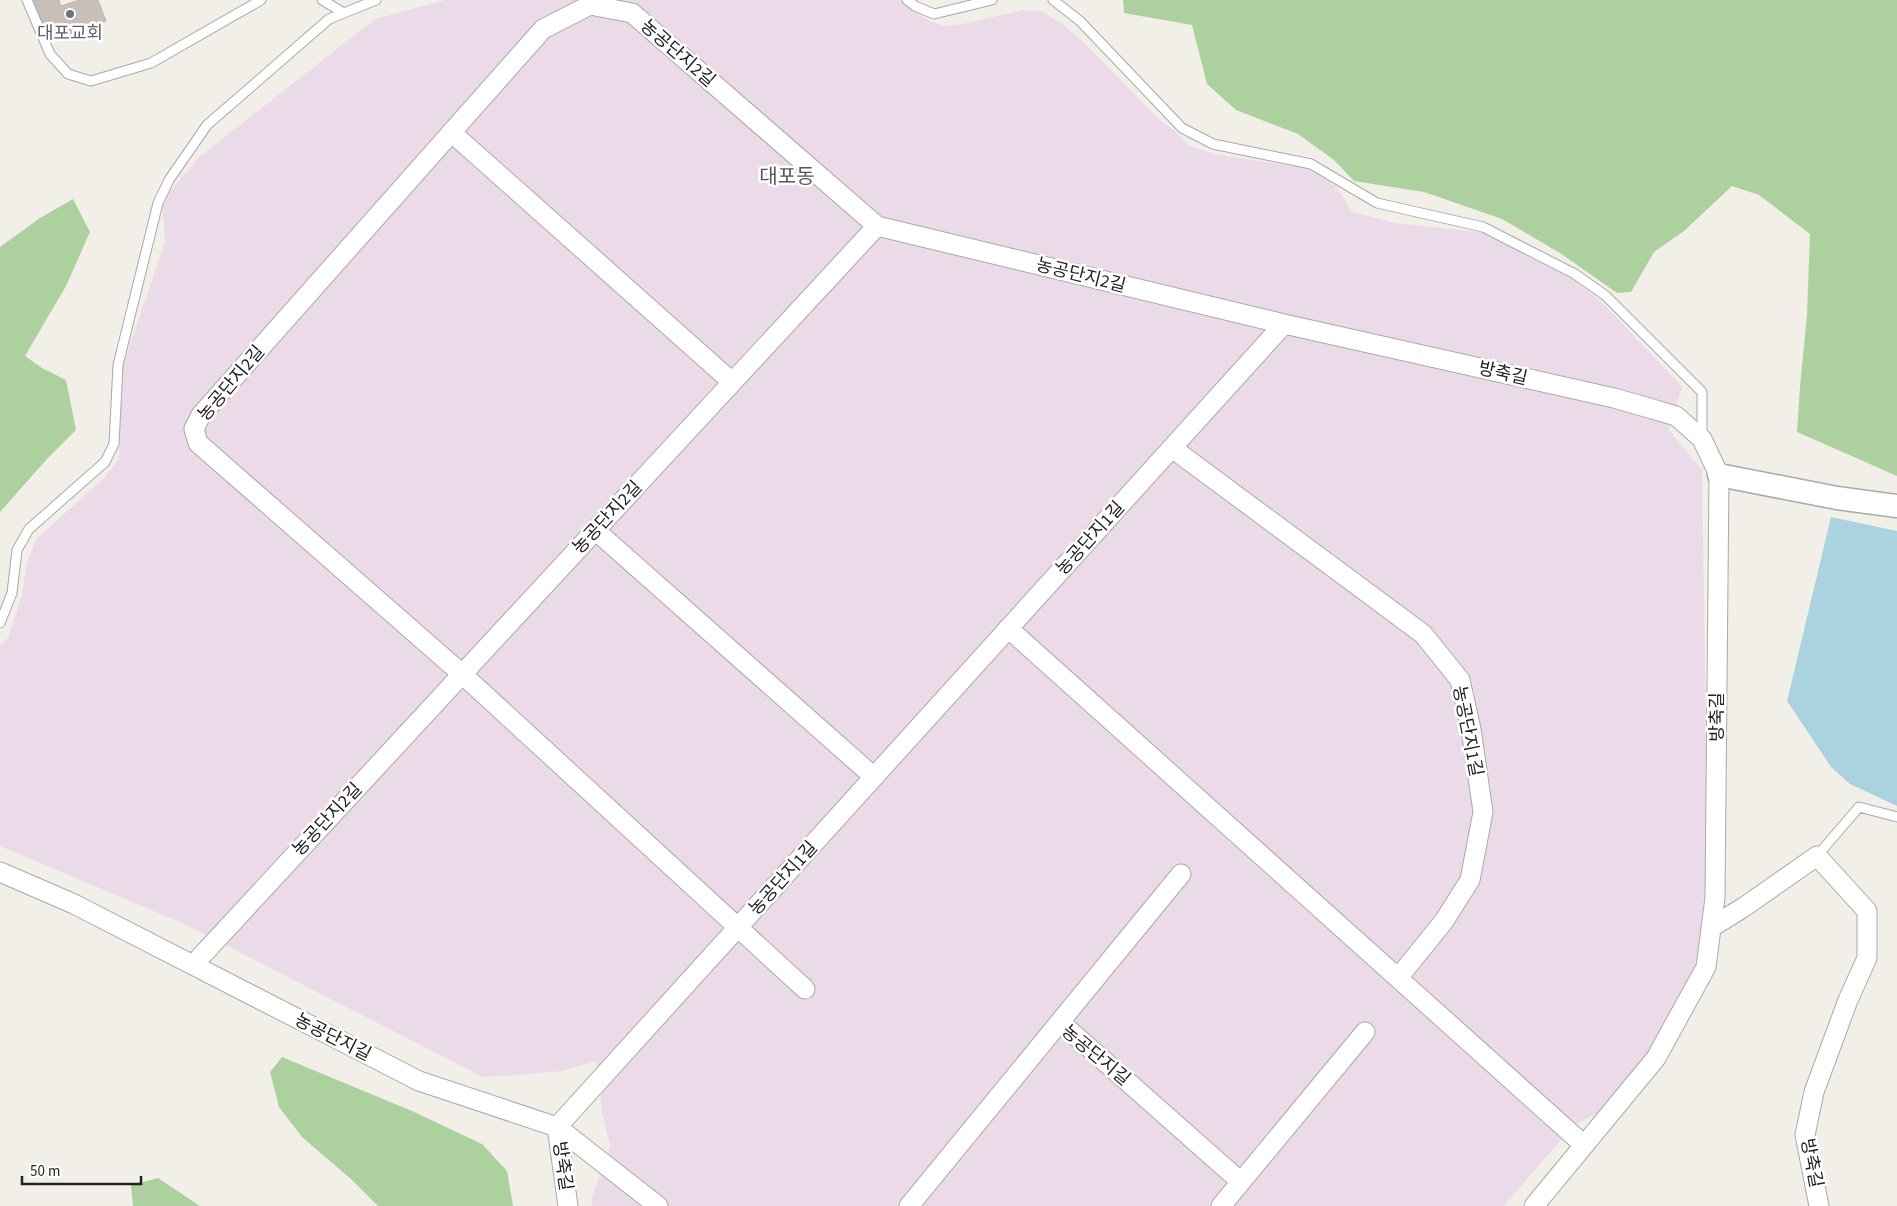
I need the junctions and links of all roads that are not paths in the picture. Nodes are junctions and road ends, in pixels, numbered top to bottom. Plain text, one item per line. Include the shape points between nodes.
1 (27, 0) edge
2 (262, 0) edge
3 (322, 0) edge
4 (376, 0) edge
5 (908, 0) edge
6 (992, 0) edge
7 (1053, 0) edge
8 (344, 13) junction
9 (451, 132) junction
10 (877, 226) junction
11 (1284, 324) junction
12 (732, 382) junction
13 (1702, 439) junction
14 (1172, 448) junction
15 (1719, 475) junction
16 (1897, 506) edge
17 (595, 530) junction
18 (0, 623) edge
19 (1008, 628) junction
20 (462, 674) junction
21 (874, 777) junction
22 (1897, 817) edge
23 (1817, 856) junction
24 (0, 872) edge
25 (1181, 874) dead end
26 (1712, 926) junction
27 (738, 927) junction
28 (193, 964) junction
29 (1398, 978) junction
30 (806, 990) dead end
31 (1060, 1022) junction
32 (1366, 1032) dead end
33 (557, 1127) junction
34 (1584, 1145) junction
35 (1241, 1182) junction
36 (568, 1206) edge
37 (658, 1206) edge
38 (909, 1206) edge
39 (1220, 1206) edge
40 (1534, 1206) edge
41 (1819, 1206) edge

1 - 2 lane via 50,54 68,74 91,81 151,63
3 - 8 lane
4 - 8 lane
5 - 6 lane via 934,14
7 - 13 lane via 1080,21 1182,128 1214,144 1310,164 1377,203 1483,227 1575,274 1606,296 1702,392
8 - 18 lane via 329,19 207,126 168,180 158,203 118,365 114,444 105,462 29,529 17,550 12,593
9 - 10 street, 농공단지2길 via 543,29 590,5 632,13
9 - 12 street
9 - 20 street, 농공단지2길 via 201,415 194,429 198,443
10 - 11 street, 농공단지2길
10 - 12 street, 농공단지2길
11 - 13 street, 방축길 via 1614,398 1676,416
11 - 14 street, 농공단지1길
12 - 17 street, 농공단지2길
13 - 15 street, 방축길
14 - 19 street, 농공단지1길
14 - 29 street, 농공단지1길 via 1423,634 1460,680 1471,729 1482,812 1470,880 1444,921
15 - 16 street
15 - 26 street, 방축길 via 1715,898
17 - 20 street, 농공단지2길
17 - 21 street
19 - 21 street, 농공단지1길
19 - 29 street
20 - 27 street, 농공단지2길
20 - 28 street, 농공단지2길
21 - 27 street, 농공단지1길
22 - 23 lane via 1860,807
23 - 26 street
23 - 41 street, 방축길 via 1868,911 1867,958 1814,1092 1804,1135
24 - 28 street, 농공단지길 via 74,904
25 - 31 street
26 - 34 street via 1706,967 1656,1058
27 - 30 street, 농공단지2길
27 - 33 street, 농공단지1길
28 - 33 street, 농공단지길 via 419,1081
29 - 34 street
31 - 35 street, 농공단지길
31 - 38 street, 농공단지길
32 - 35 street
33 - 36 street, 방축길
33 - 37 street, 농공단지길
34 - 40 street
35 - 39 street

